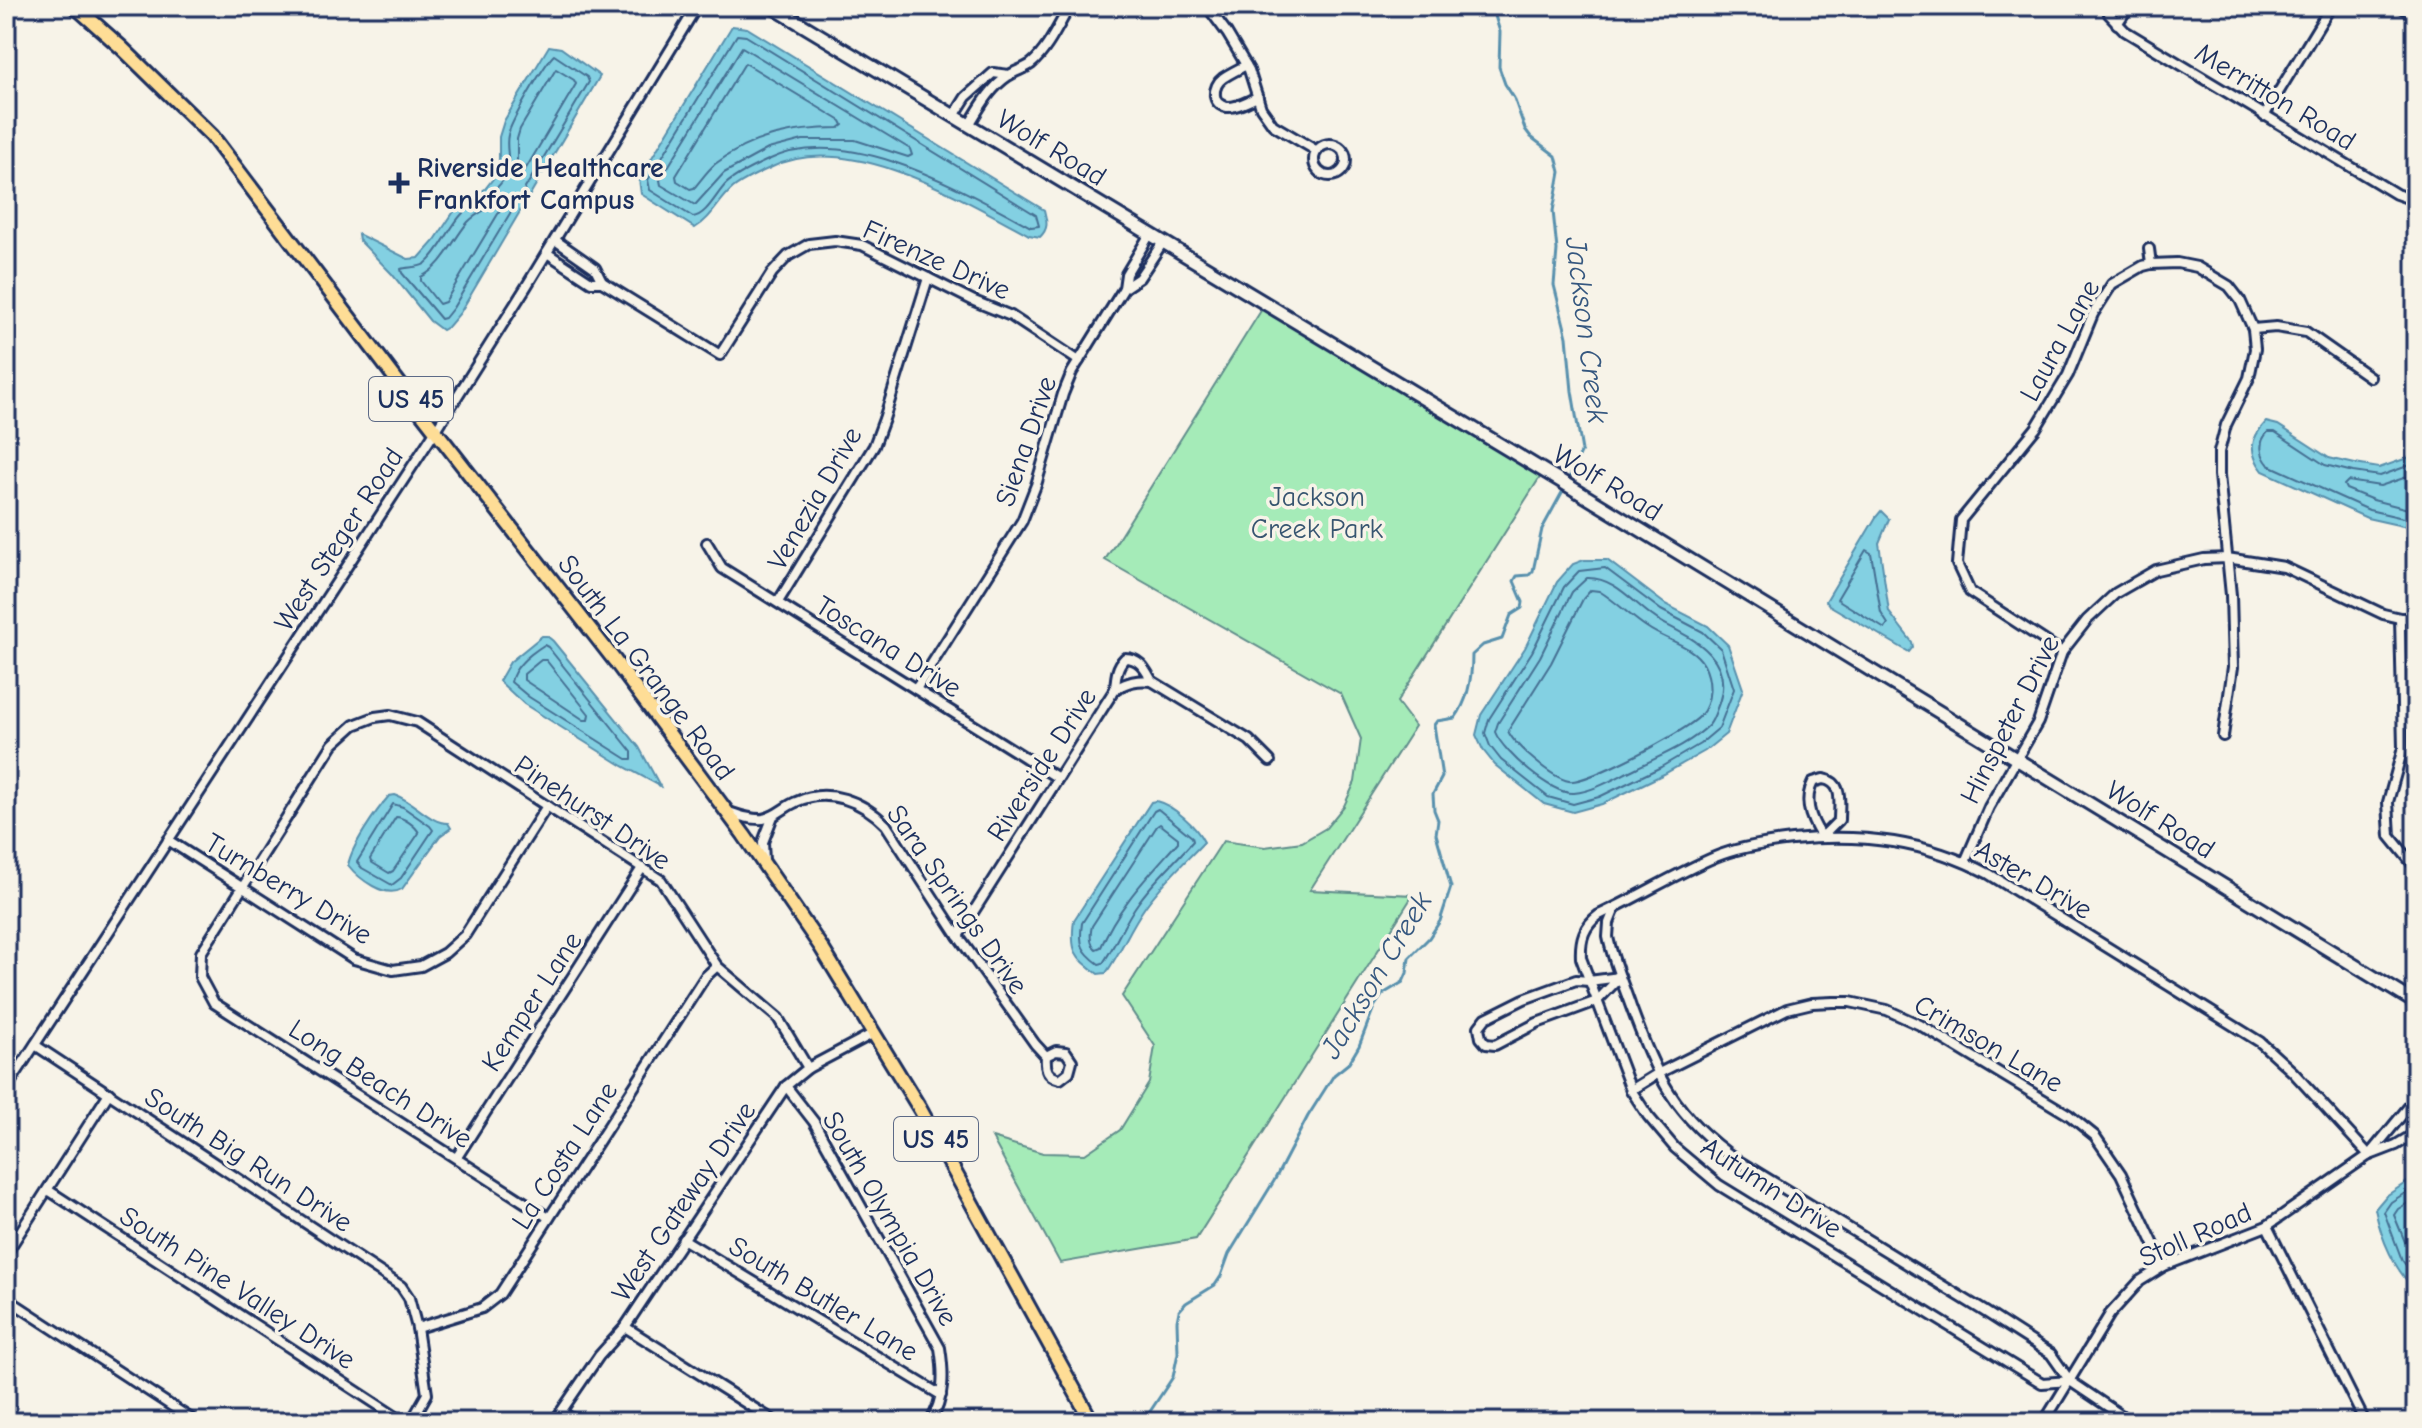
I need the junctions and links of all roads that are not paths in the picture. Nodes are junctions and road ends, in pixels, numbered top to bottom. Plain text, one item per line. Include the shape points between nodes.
1 (75, 6) edge
2 (697, 6) edge
3 (771, 6) edge
4 (1070, 6) edge
5 (1207, 6) edge
6 (2108, 6) edge
7 (2129, 6) edge
8 (2331, 6) edge
9 (2400, 6) edge
10 (2416, 16) edge
11 (2117, 24) junction
12 (1246, 65) junction
13 (1009, 75) junction
14 (1258, 97) junction
15 (954, 116) junction
16 (2264, 116) junction
17 (969, 125) junction
18 (1317, 151) dead end
19 (2416, 201) edge
20 (1150, 234) junction
21 (555, 240) junction
22 (1163, 242) junction
23 (2149, 249) dead end
24 (547, 253) junction
25 (2151, 264) junction
26 (928, 278) junction
27 (602, 282) junction
28 (1124, 288) junction
29 (2253, 329) junction
30 (1079, 361) junction
31 (2370, 377) dead end
32 (436, 430) junction
33 (707, 543) dead end
34 (2227, 558) junction
35 (778, 602) junction
36 (2400, 618) junction
37 (2416, 618) edge
38 (2062, 652) junction
39 (1152, 681) junction
40 (916, 689) junction
41 (1115, 689) junction
42 (2223, 736) dead end
43 (2016, 757) junction
44 (1270, 761) dead end
45 (1058, 778) junction
46 (547, 806) junction
47 (726, 811) junction
48 (773, 816) junction
49 (1822, 837) junction
50 (168, 840) junction
51 (1965, 862) junction
52 (765, 866) junction
53 (642, 868) junction
54 (2416, 868) edge
55 (241, 888) junction
56 (1616, 907) junction
57 (958, 936) junction
58 (717, 966) junction
59 (1620, 977) junction
60 (1589, 981) junction
61 (1597, 1001) junction
62 (2416, 1003) edge
63 (874, 1033) junction
64 (35, 1045) junction
65 (1046, 1056) dead end
66 (808, 1068) junction
67 (1657, 1074) junction
68 (786, 1086) junction
69 (6, 1089) edge
70 (1631, 1090) junction
71 (109, 1093) junction
72 (2416, 1098) edge
73 (2416, 1133) edge
74 (2369, 1155) junction
75 (457, 1157) junction
76 (48, 1190) junction
77 (549, 1218) junction
78 (2267, 1226) junction
79 (683, 1239) junction
80 (6, 1254) edge
81 (2164, 1266) junction
82 (6, 1298) edge
83 (625, 1327) junction
84 (417, 1328) junction
85 (2070, 1381) junction
86 (941, 1395) junction
87 (561, 1412) junction
88 (196, 1422) edge
89 (404, 1422) edge
90 (411, 1422) edge
91 (554, 1422) edge
92 (578, 1422) edge
93 (776, 1422) edge
94 (930, 1422) edge
95 (1092, 1422) edge
96 (2044, 1422) edge
97 (2131, 1422) edge
98 (2365, 1422) edge

1 - 32 main road, South La Grange Road / US 45 via 212,136
2 - 21 street, West Steger Road
3 - 15 main road, Wolf Road
4 - 13 street via 1031,64
5 - 12 street
6 - 11 street
7 - 11 street
8 - 16 street
9 - 10 street
11 - 16 street, Merritton Road
12 - 14 street
12 - 14 street via 1221,79 1214,96 1224,107
13 - 15 street via 993,73
13 - 17 street via 986,97
14 - 18 street via 1273,125
15 - 17 main road, Wolf Road
16 - 19 street, Merritton Road
17 - 20 main road, Wolf Road
20 - 22 main road, Wolf Road
20 - 28 street, Siena Drive via 1126,274
21 - 24 street, West Steger Road
21 - 27 street, Firenze Drive via 595,268
22 - 28 street, Siena Drive via 1139,278
22 - 43 main road, Wolf Road
23 - 25 street
24 - 27 street, Firenze Drive via 591,282
24 - 32 street, West Steger Road
25 - 29 street, Laura Lane via 2177,263 2214,275 2240,300
25 - 38 street, Laura Lane via 2112,284 2036,428 1961,520 1957,564 1970,592
26 - 27 street, Firenze Drive via 862,245 809,244 772,273 720,355
26 - 30 street, Firenze Drive via 1011,316
26 - 35 street, Venezia Drive via 874,446
28 - 30 street, Siena Drive
29 - 31 street via 2306,332
29 - 34 street, Laura Lane via 2253,365 2219,452
30 - 40 street, Siena Drive via 1022,521
32 - 47 main road, South La Grange Road / US 45
32 - 50 street, West Steger Road
33 - 35 street, Toscana Drive via 722,568
34 - 36 street, Hinspeter Drive via 2284,567
34 - 38 street, Hinspeter Drive via 2156,570 2116,593
34 - 42 street, Laura Lane via 2233,667
35 - 40 street, Toscana Drive
36 - 37 street, Hinspeter Drive
36 - 54 street via 2403,748 2388,802 2390,836
38 - 43 street, Hinspeter Drive via 2038,722
39 - 41 street, Riverside Drive
39 - 41 street via 1141,663 1125,658
39 - 44 street via 1249,740
40 - 45 street, Toscana Drive
41 - 45 street, Riverside Drive
43 - 51 street, Hinspeter Drive
43 - 62 main road, Wolf Road
45 - 57 street, Riverside Drive
46 - 53 street, Pinehurst Drive
46 - 55 street, Turnberry Drive via 465,935 421,966 393,970 354,959
46 - 55 street, Pinehurst Drive via 417,722 375,717 354,725 333,744
47 - 48 street via 749,818
47 - 52 main road, South La Grange Road / US 45
48 - 52 street via 763,842
48 - 57 street, Sara Springs Drive via 796,801 817,796 837,796 875,813
49 - 49 street via 1839,820 1839,790 1823,779 1813,782 1809,791 1811,819
49 - 51 street, Aster Drive via 1875,838
49 - 56 street, Aster Drive via 1767,843 1716,857
50 - 55 street, Turnberry Drive
50 - 64 street, West Steger Road
51 - 74 street, Aster Drive via 2260,1042
52 - 63 main road, South La Grange Road / US 45
53 - 58 street, Pinehurst Drive via 661,880
53 - 75 street, Kemper Lane
55 - 75 street, Long Beach Drive via 201,953 200,977 214,1003
56 - 59 street, Autumn Drive via 1608,937
56 - 60 street, Autumn Drive via 1594,919 1583,933 1581,958
57 - 65 street, Sara Springs Drive
58 - 66 street, Pinehurst Drive via 778,1018
58 - 77 street, La Costa Lane
59 - 60 street
59 - 61 street
59 - 67 street, Autumn Drive
60 - 61 street, Autumn Drive
60 - 61 street via 1576,980 1486,1018 1479,1027 1481,1038 1495,1045
61 - 70 street, Autumn Drive
63 - 66 street, West Gateway Drive
63 - 95 main road, South La Grange Road / US 45
64 - 69 street, West Steger Road
64 - 71 street, South Big Run Drive
66 - 68 street, West Gateway Drive
67 - 70 street, Crimson Lane
67 - 81 street, Crimson Lane via 1799,1006 1850,1002 1895,1013 2069,1115 2095,1136 2121,1174
67 - 85 street, Autumn Drive via 1680,1109 1721,1149 2051,1354
68 - 79 street, West Gateway Drive
68 - 86 street, South Olympia Drive via 814,1122 940,1348
70 - 85 street, Autumn Drive via 1675,1148 1719,1185 2042,1383
71 - 76 street
71 - 84 street, South Big Run Drive via 401,1286
72 - 74 street, Stoll Road
73 - 74 street, Stoll Road
74 - 78 street, Stoll Road
75 - 77 street, Long Beach Drive
76 - 80 street
76 - 89 street, South Pine Valley Drive
77 - 84 street, La Costa Lane via 491,1302
78 - 81 street, Stoll Road
78 - 98 street
79 - 83 street, West Gateway Drive
79 - 86 street, South Butler Lane
81 - 85 street, Stoll Road via 2140,1281 2110,1314
82 - 88 street
83 - 87 street, West Gateway Drive
83 - 93 street
84 - 90 street, South Big Run Drive via 427,1394
85 - 96 street, Stoll Road
85 - 97 street, Autumn Drive
86 - 94 street, South Olympia Drive
87 - 91 street, West Gateway Drive
87 - 92 street

